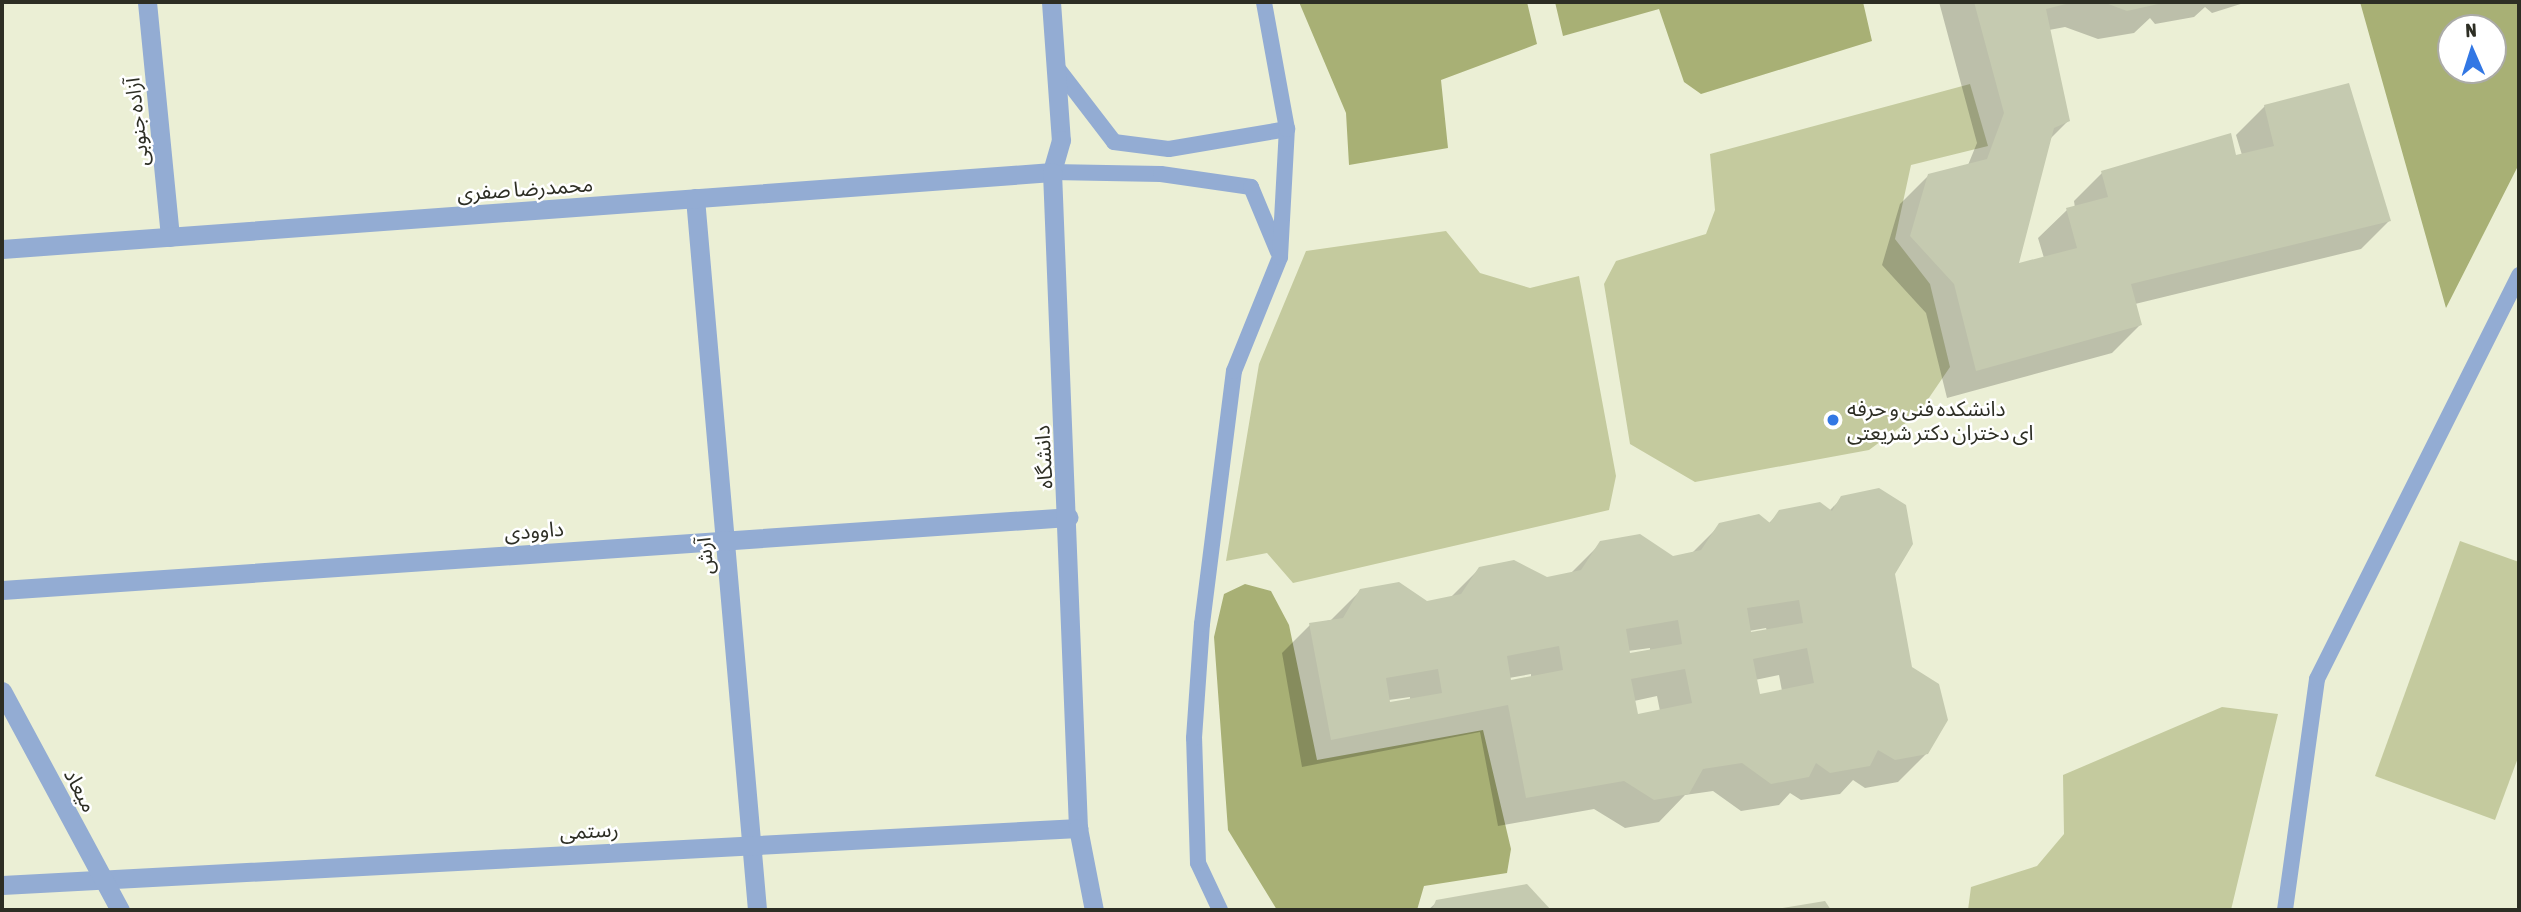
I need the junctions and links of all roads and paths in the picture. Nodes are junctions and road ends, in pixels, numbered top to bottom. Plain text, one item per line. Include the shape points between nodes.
1 (147, 2) edge
2 (1051, 2) edge
3 (1264, 2) edge
4 (1055, 65) junction
5 (1287, 129) junction
6 (1052, 172) junction
7 (695, 198) junction
8 (170, 237) junction
9 (2, 249) edge
10 (1280, 257) junction
11 (2519, 275) edge
12 (1069, 517) junction
13 (725, 539) junction
14 (2, 590) edge
15 (2, 691) edge
16 (1078, 828) junction
17 (751, 844) junction
18 (103, 879) junction
19 (2, 885) edge
20 (120, 910) edge
21 (757, 910) edge
22 (1094, 910) edge
23 (1220, 910) edge
24 (2285, 910) edge

1 - 8 street, آزاده جنوبی
2 - 4 street, دانشگاه
3 - 5 lane
4 - 5 lane via 1114,142 1169,149
4 - 6 street, دانشگاه via 1061,140
5 - 10 lane
6 - 7 street, محمدرضا صفری
6 - 10 lane via 1161,174 1251,187
6 - 12 street, دانشگاه
7 - 8 street, محمدرضا صفری
7 - 13 street, آرش
8 - 9 street, محمدرضا صفری
10 - 23 lane via 1234,371 1202,624 1194,738 1198,863
11 - 24 lane via 2317,679
12 - 13 street, داوودی
12 - 16 street, دانشگاه
13 - 14 street, داوودی
13 - 17 street, آرش
15 - 18 street, میعاد
16 - 17 street, رستمی
16 - 22 street, دانشگاه
17 - 18 street, رستمی
17 - 21 street, آرش
18 - 19 street, رستمی
18 - 20 street, میعاد

